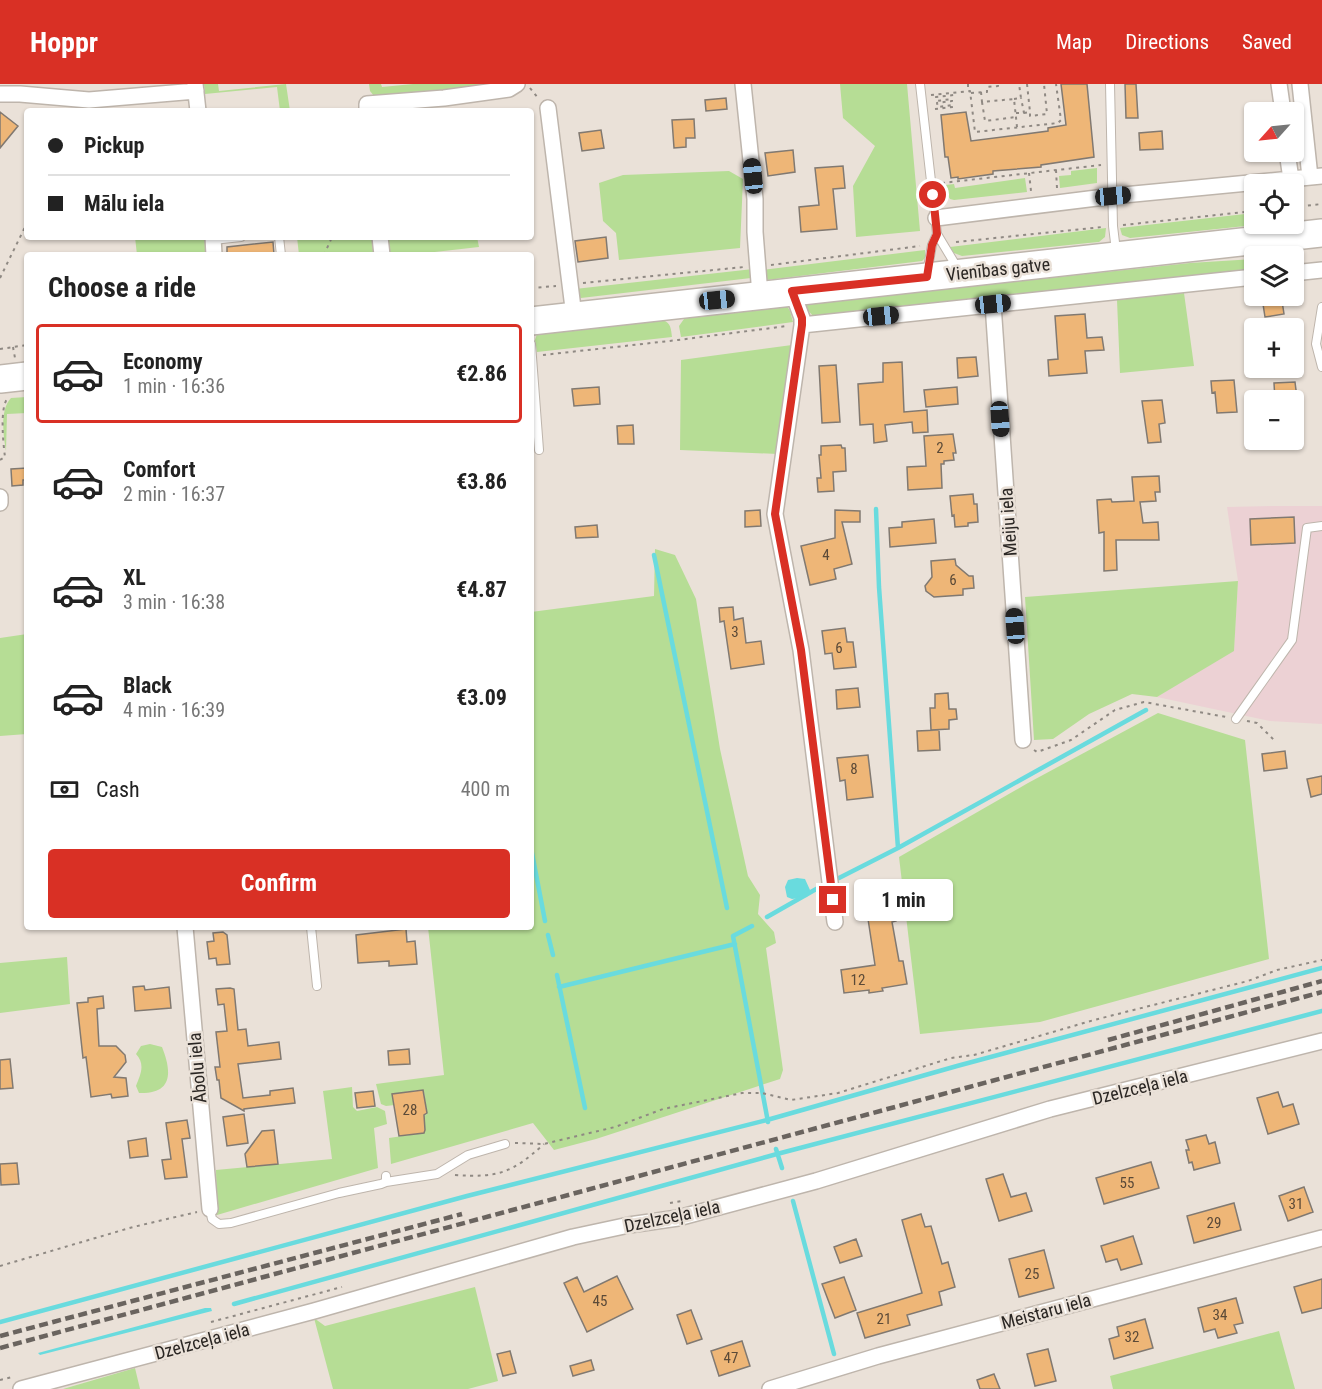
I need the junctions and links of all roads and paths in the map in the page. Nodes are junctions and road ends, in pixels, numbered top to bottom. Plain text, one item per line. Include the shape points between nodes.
1 (517, 84) edge
2 (527, 84) edge
3 (743, 84) edge
4 (920, 84) edge
5 (968, 84) edge
6 (998, 84) edge
7 (1019, 84) edge
8 (1027, 84) edge
9 (1044, 84) edge
10 (1056, 84) edge
11 (1110, 84) edge
12 (1280, 84) edge
13 (1300, 84) edge
14 (196, 87) edge
15 (970, 92) junction
16 (981, 92) junction
17 (954, 93) junction
18 (0, 94) edge
19 (931, 95) dead end
20 (1021, 98) junction
21 (1014, 99) junction
22 (982, 102) junction
23 (1282, 102) edge
24 (198, 108) edge
25 (367, 108) edge
26 (548, 108) joint
27 (1030, 112) junction
28 (1024, 113) junction
29 (1016, 115) junction
30 (934, 117) dead end
31 (1017, 127) junction
32 (1103, 164) dead end
33 (1056, 170) junction
34 (1029, 173) junction
35 (1316, 176) edge
36 (1244, 183) edge
37 (943, 191) dead end
38 (1058, 191) dead end
39 (1031, 194) dead end
40 (1113, 196) junction
41 (1322, 204) edge
42 (1304, 206) edge
43 (1244, 212) edge
44 (936, 218) junction
45 (1113, 226) junction
46 (24, 229) edge
47 (1322, 233) edge
48 (937, 234) junction
49 (229, 240) edge
50 (213, 244) edge
51 (944, 244) junction
52 (932, 245) junction
53 (1116, 256) junction
54 (758, 266) junction
55 (1322, 270) edge
56 (1304, 272) edge
57 (960, 273) junction
58 (927, 277) junction
59 (1244, 278) edge
60 (0, 279) edge
61 (570, 285) junction
62 (534, 288) edge
63 (792, 291) junction
64 (760, 295) junction
65 (993, 304) junction
66 (1322, 307) edge
67 (574, 316) junction
68 (534, 321) edge
69 (802, 321) junction
70 (24, 345) edge
71 (14, 347) junction
72 (0, 349) edge
73 (534, 356) edge
74 (1322, 367) edge
75 (14, 379) edge
76 (534, 383) edge
77 (1, 406) edge
78 (539, 450) dead end
79 (0, 459) edge
80 (0, 497) edge
81 (0, 503) edge
82 (1322, 526) edge
83 (1236, 719) junction
84 (1023, 740) joint
85 (1275, 741) dead end
86 (841, 921) dead end
87 (185, 930) edge
88 (311, 930) edge
89 (1322, 960) edge
90 (317, 986) dead end
91 (1322, 1043) edge
92 (505, 1144) joint
93 (544, 1144) junction
94 (437, 1174) junction
95 (687, 1200) dead end
96 (665, 1204) dead end
97 (210, 1209) junction
98 (1322, 1238) edge
99 (0, 1266) edge
100 (350, 1284) dead end
101 (203, 1324) dead end
102 (0, 1380) edge
103 (16, 1383) edge
104 (770, 1389) edge

1 - 25 street via 509,89 444,98 367,104
2 - 26 path
3 - 54 street
4 - 44 lane
5 - 15 path
6 - 16 path
7 - 20 path
8 - 27 path
9 - 27 path via 1047,114 1030,116
10 - 31 path via 1061,120
11 - 40 lane
12 - 23 street
13 - 35 street
14 - 18 street via 89,100
14 - 24 street
15 - 16 path
15 - 17 path
15 - 31 path via 975,132
16 - 22 path
17 - 19 path
17 - 30 path via 936,97 952,99 938,106 953,107 934,108
20 - 21 path
20 - 28 path
21 - 22 path
21 - 29 path
22 - 29 path via 985,121
26 - 61 street
27 - 28 path
28 - 29 path
29 - 31 path
32 - 33 path
33 - 34 path
33 - 38 path
34 - 37 path via 942,184
34 - 39 path
36 - 40 street
40 - 44 street
40 - 45 lane
41 - 42 path
43 - 45 path
44 - 48 lane
45 - 51 path
45 - 53 lane
46 - 60 path
47 - 53 highway, Vienības gatve
48 - 51 lane
48 - 52 lane
49 - 50 lane
51 - 57 lane
52 - 54 path
52 - 58 lane
53 - 57 highway, Vienības gatve
54 - 61 path
54 - 64 street
55 - 56 street
57 - 58 highway, Vienības gatve
58 - 63 highway, Vienības gatve
59 - 65 street
61 - 62 path
61 - 67 street
63 - 64 highway, Vienības gatve
63 - 69 street
64 - 67 highway, Vienības gatve
65 - 69 street
65 - 84 street, Meiju iela
66 - 74 lane via 1316,344
67 - 68 highway, Vienības gatve
69 - 73 path
69 - 86 street via 775,514 801,650
70 - 71 path
71 - 72 path
71 - 75 path
75 - 77 path
76 - 78 lane
77 - 79 path via 5,457
80 - 81 street
82 - 83 lane via 1307,528 1292,640
83 - 84 path via 1144,702 1115,710 1071,740 1036,752
83 - 85 path via 1257,723
87 - 97 street, Ābolu iela
88 - 90 lane
89 - 93 path via 951,1058 838,1094 791,1100 742,1093 663,1109 615,1127
91 - 103 street, Dzelzceļa iela via 1050,1109 816,1181 678,1218 573,1236 314,1311
92 - 93 path
92 - 94 lane via 468,1155
93 - 94 path via 507,1172 479,1177
94 - 97 lane via 386,1179 231,1223 219,1224 212,1219
95 - 96 path
97 - 99 path
98 - 104 street, Meistaru iela via 879,1356
100 - 101 path
102 - 103 path

